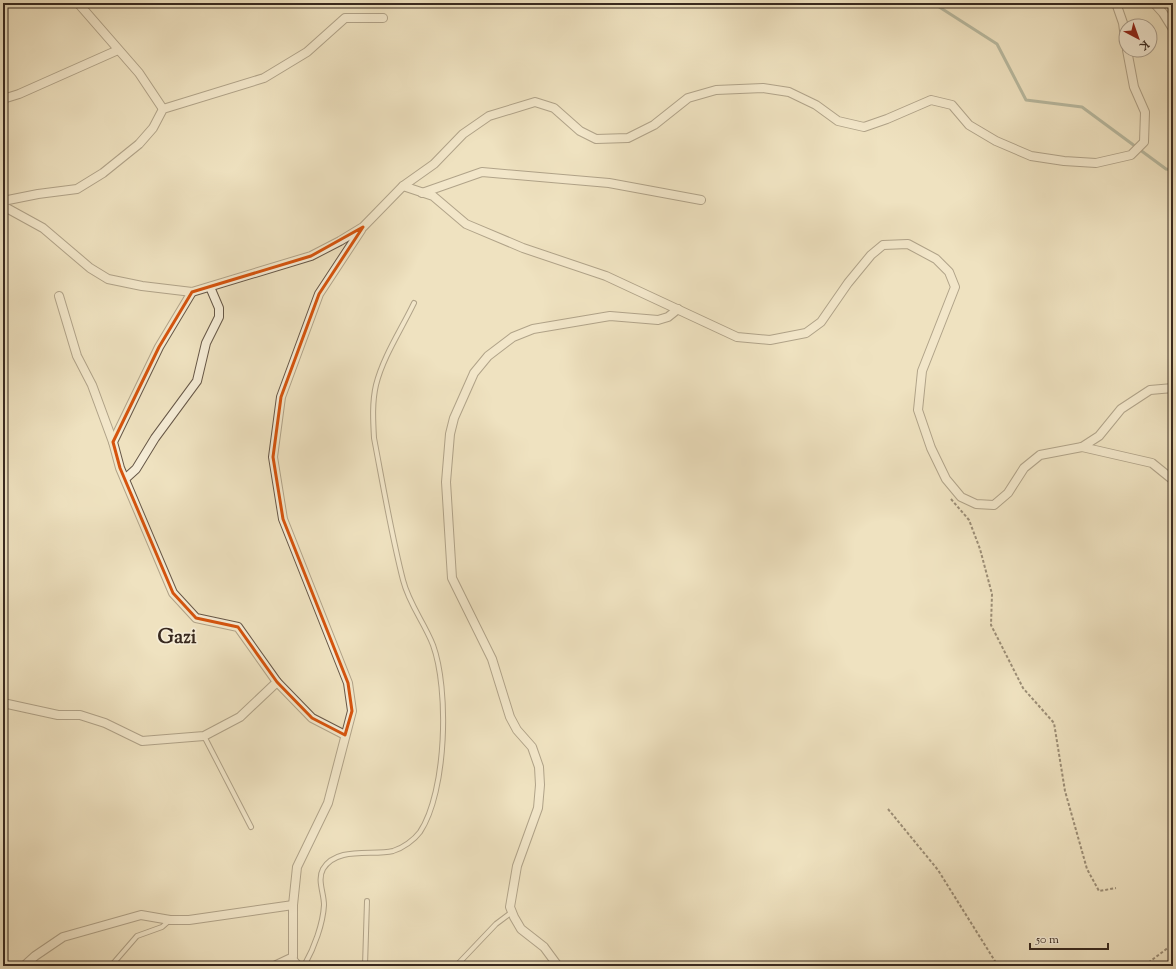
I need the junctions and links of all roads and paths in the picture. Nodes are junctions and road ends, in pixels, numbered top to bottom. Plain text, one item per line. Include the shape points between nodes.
1 (78, 3) edge
2 (1116, 3) edge
3 (1154, 3) edge
4 (383, 18) dead end
5 (1122, 18) edge
6 (1173, 29) edge
7 (118, 50) junction
8 (1129, 58) edge
9 (3, 99) edge
10 (163, 109) junction
11 (403, 186) junction
12 (422, 192) junction
13 (701, 200) dead end
14 (3, 201) edge
15 (3, 206) edge
16 (363, 227) junction
17 (210, 287) junction
18 (192, 292) junction
19 (59, 296) dead end
20 (414, 304) dead end
21 (678, 309) junction
22 (1173, 388) edge
23 (112, 442) junction
24 (1082, 447) junction
25 (125, 479) junction
26 (946, 479) junction
27 (1173, 480) edge
28 (277, 682) junction
29 (3, 702) edge
30 (345, 735) junction
31 (204, 736) junction
32 (888, 809) dead end
33 (251, 827) dead end
34 (1116, 888) dead end
35 (367, 901) dead end
36 (293, 905) junction
37 (512, 912) junction
38 (170, 920) junction
39 (1173, 944) edge
40 (294, 957) junction
41 (24, 966) edge
42 (111, 966) edge
43 (274, 966) edge
44 (365, 966) edge
45 (456, 966) edge
46 (558, 966) edge
47 (998, 966) edge
48 (1134, 966) edge

1 - 7 street
2 - 5 street
3 - 6 street
4 - 10 street via 345,18 307,52 264,78
7 - 9 street
7 - 10 street via 139,73
8 - 11 street via 1134,87 1145,112 1144,142 1131,155 1096,163 1031,156 996,141 969,125 952,105 931,100 864,127 838,121 816,105 789,92 748,88 716,90 688,98 654,125 628,138 596,139 580,131 554,108 535,102 489,116 463,134 434,164
10 - 14 street via 153,128 139,144 103,173 77,189
11 - 12 street
11 - 16 street
12 - 13 street via 482,172 609,183
12 - 21 street via 433,196 466,224 523,248 606,276
15 - 18 street via 44,228 90,268 108,279
16 - 17 street via 311,256
16 - 30 street via 319,294 281,397 273,457 283,519 348,683 352,711
17 - 18 street
17 - 25 street via 219,317 206,343 197,381 155,438 136,469
18 - 23 street via 159,347
19 - 23 street via 77,356 92,385
20 - 40 lane via 379,376 374,395 373,421 374,438 403,580 433,646 440,674 443,750 436,793 426,822 410,842 393,851 369,851 336,858 326,866 321,878 324,904 319,927 304,964 298,964
21 - 26 street via 738,337 770,340 806,334 821,322 848,283 871,255 883,245 908,244 936,259 949,272 955,287 922,371 918,410 931,448
21 - 37 street via 668,317 658,320 610,316 533,329 513,337 480,364 454,418 448,449 446,482 452,578 492,659 510,717 517,730 532,747 539,767 538,808 517,866 510,907
22 - 24 street via 1150,390 1122,409 1099,436
23 - 25 street
24 - 26 street via 1040,454 1024,468 1008,493 994,504 976,504 961,497
24 - 27 street via 1152,463
25 - 28 street via 173,593 196,618 238,627
26 - 34 path via 951,501 969,520 980,549 992,594 991,625 1023,688 1054,724 1065,791 1087,869 1099,891
28 - 30 street via 312,718
28 - 31 street via 240,717
29 - 31 street via 58,715 80,715 105,723 142,741
30 - 36 street via 328,803 297,867
31 - 33 lane
32 - 47 path via 938,870
35 - 44 lane
36 - 38 street via 189,920
36 - 40 street
37 - 45 lane via 496,924
37 - 46 street via 521,929 544,948
38 - 41 street via 141,915 62,937
38 - 42 lane via 162,927 137,936
39 - 48 path via 1148,963
40 - 43 street

